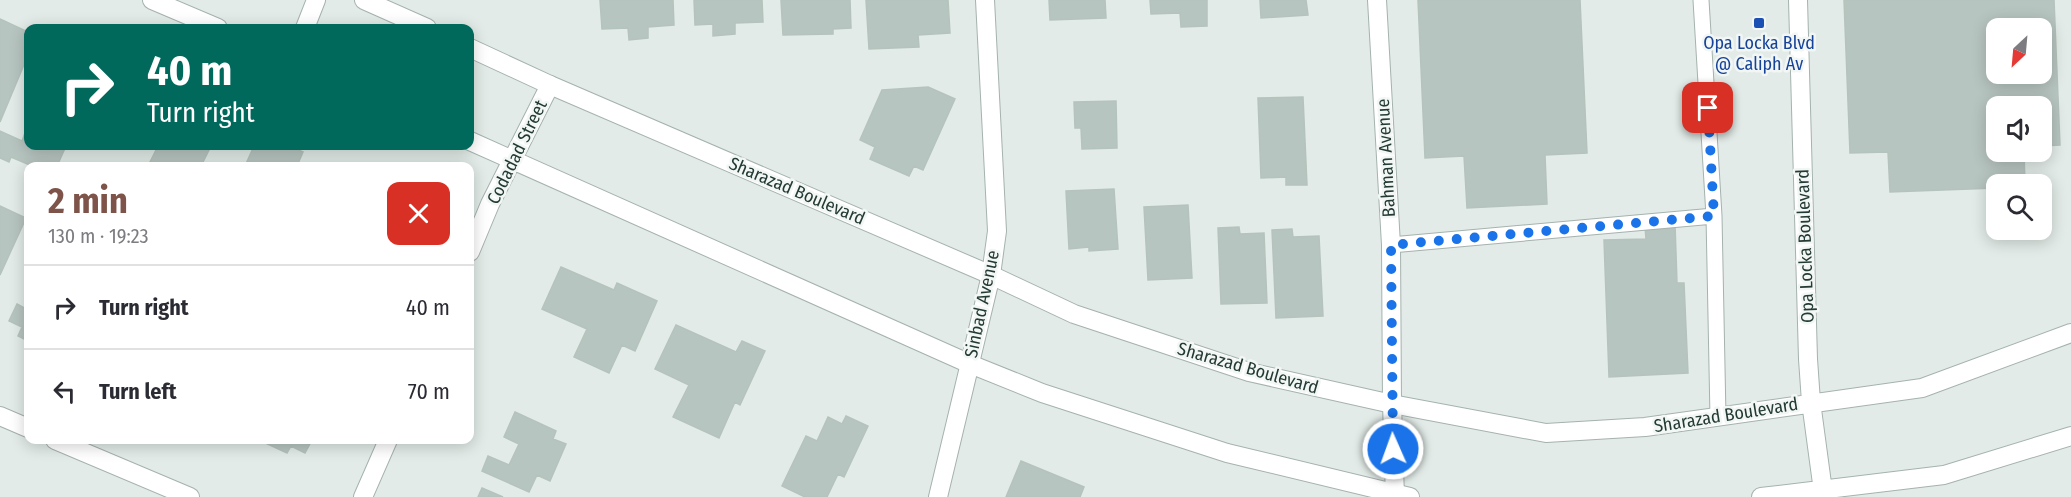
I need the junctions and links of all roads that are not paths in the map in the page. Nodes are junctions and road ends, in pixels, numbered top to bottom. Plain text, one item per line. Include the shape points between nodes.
1 (152, 0) edge
2 (315, 0) edge
3 (364, 0) edge
4 (985, 0) edge
5 (1377, 0) edge
6 (1701, 0) edge
7 (1798, 0) edge
8 (209, 24) edge
9 (306, 24) edge
10 (418, 24) edge
11 (474, 50) edge
12 (550, 85) junction
13 (474, 143) edge
14 (512, 161) junction
15 (1714, 216) junction
16 (474, 243) edge
17 (1391, 245) junction
18 (991, 274) junction
19 (2071, 333) edge
20 (969, 364) junction
21 (1811, 402) junction
22 (1392, 404) junction
23 (0, 416) edge
24 (1718, 417) junction
25 (24, 426) edge
26 (2071, 436) edge
27 (64, 444) edge
28 (386, 444) edge
29 (1823, 490) junction
30 (1400, 496) edge
31 (190, 497) edge
32 (363, 497) edge
33 (938, 497) edge
34 (1761, 497) edge

1 - 8 street
2 - 9 street
3 - 10 street
4 - 18 street, Sinbad Avenue via 997,231
5 - 17 street, Bahman Avenue
6 - 15 lane
7 - 21 street, Opa Locka Boulevard
11 - 12 street, Sharazad Boulevard
12 - 14 street, Codadad Street
12 - 18 street, Sharazad Boulevard
13 - 14 street
14 - 16 street, Codadad Street
14 - 20 street
15 - 17 lane
15 - 24 lane
17 - 22 street, Bahman Avenue
18 - 20 street, Sinbad Avenue
18 - 22 street, Sharazad Boulevard via 1074,314 1227,365
19 - 21 street, Sharazad Boulevard via 1922,388
20 - 30 street via 1042,393 1227,453
20 - 33 street, Sinbad Avenue
21 - 24 street, Sharazad Boulevard
21 - 29 street, Opa Locka Boulevard
22 - 24 street, Sharazad Boulevard via 1546,433 1645,427
22 - 30 street, Bahman Avenue
23 - 25 street
26 - 29 street via 1944,475
27 - 31 street
28 - 32 street
29 - 34 street

